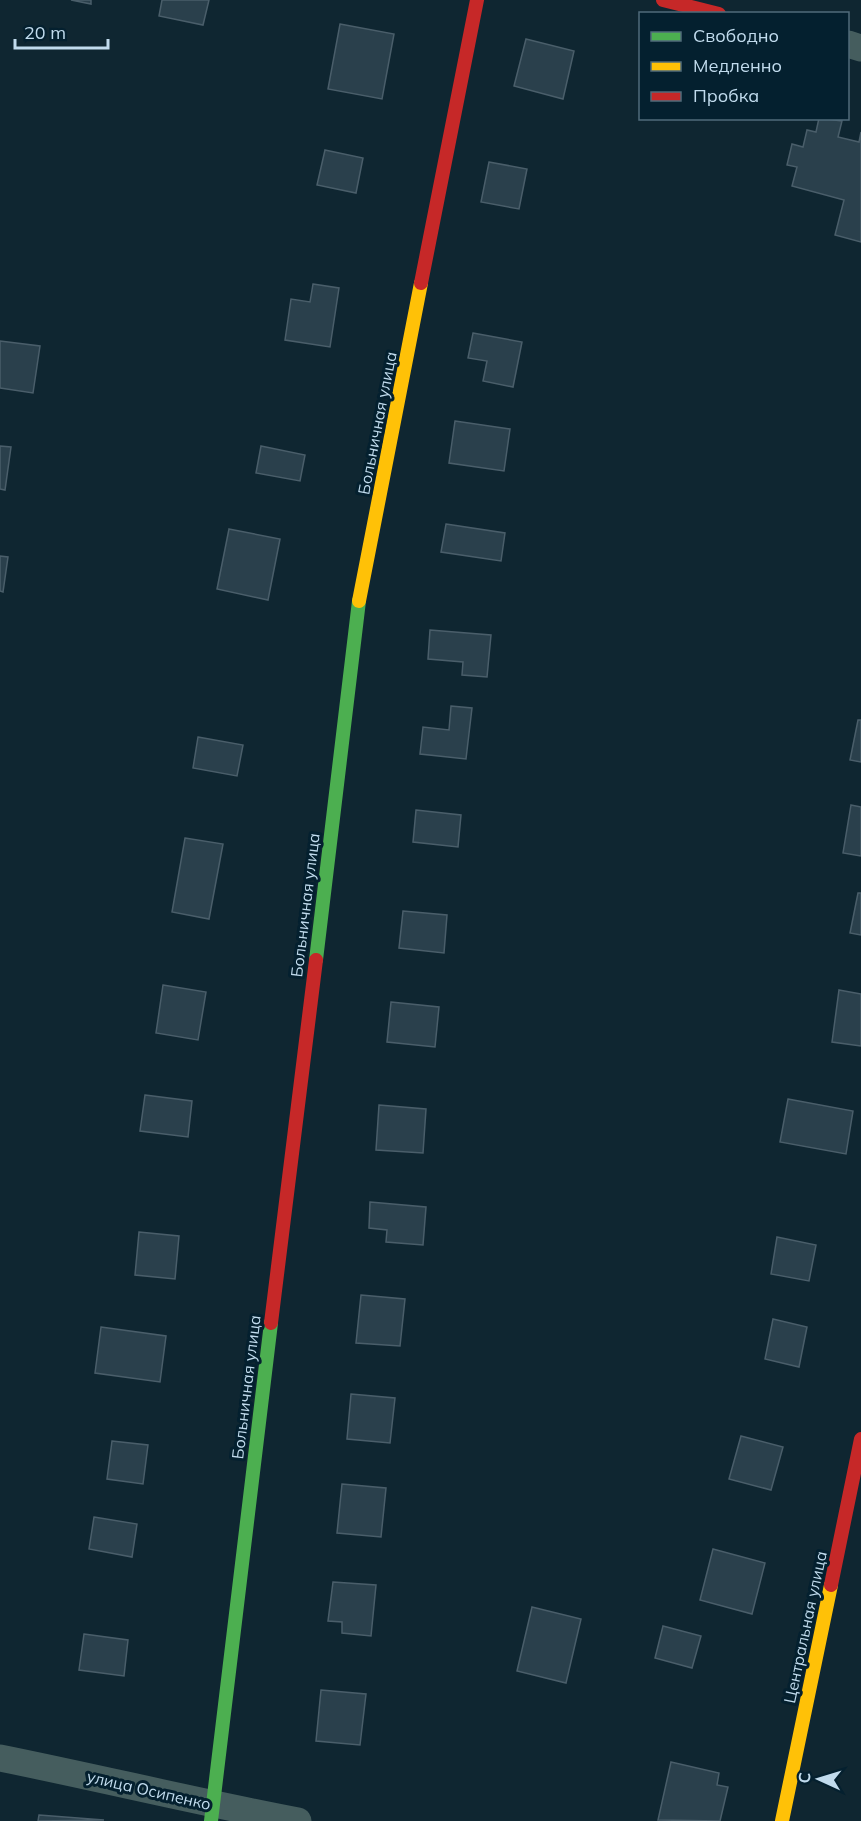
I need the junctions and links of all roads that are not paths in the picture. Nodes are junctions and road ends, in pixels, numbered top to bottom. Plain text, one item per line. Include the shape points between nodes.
1 (477, 0) edge
2 (663, 0) edge
3 (711, 12) edge
4 (861, 1439) edge
5 (0, 1758) edge
6 (211, 1813) edge
7 (298, 1821) edge
8 (782, 1821) edge

1 - 6 street, Больничная улица via 361,585
2 - 3 street
4 - 8 street, Центральная улица
5 - 6 street, улица Осипенко via 118,1782
6 - 7 street, улица Осипенко

